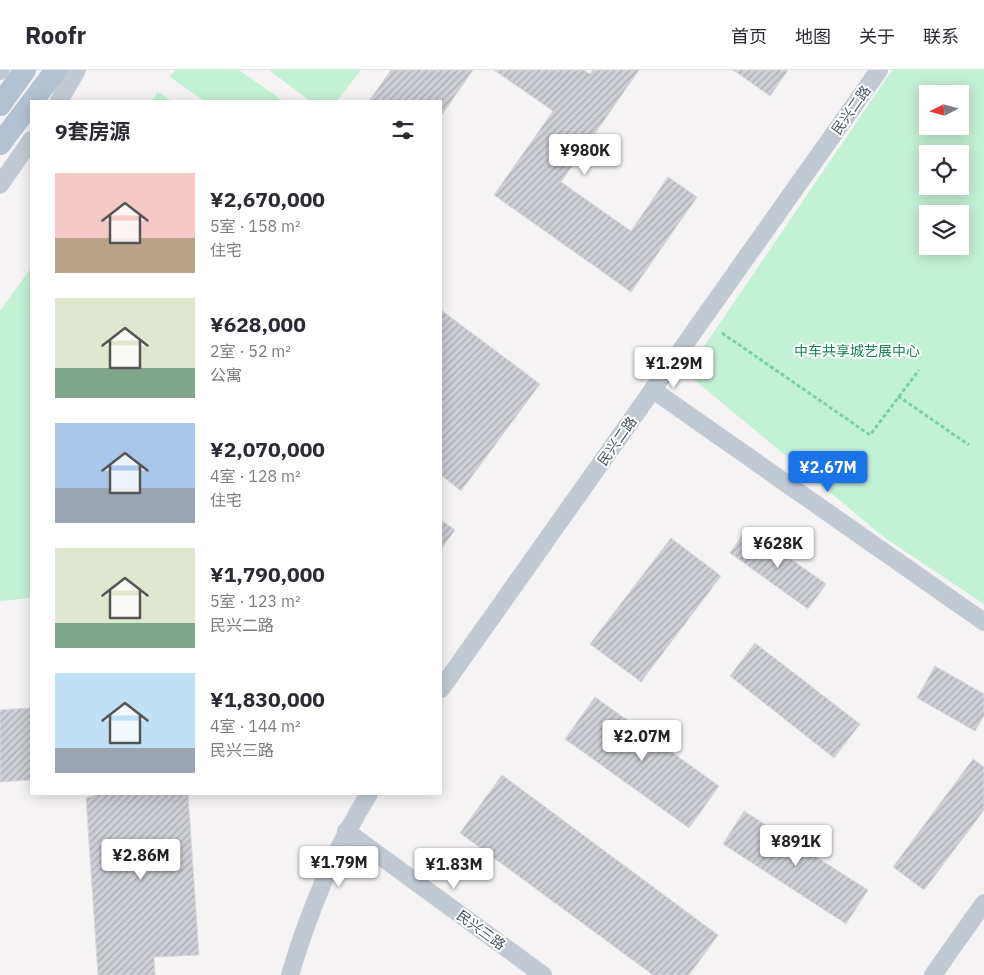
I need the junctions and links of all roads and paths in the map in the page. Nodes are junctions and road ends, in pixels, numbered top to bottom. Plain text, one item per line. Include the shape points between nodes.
1 (25, 70) edge
2 (56, 70) edge
3 (77, 70) edge
4 (879, 70) edge
5 (33, 100) edge
6 (60, 100) edge
7 (30, 104) edge
8 (0, 105) edge
9 (30, 141) edge
10 (0, 144) edge
11 (0, 185) edge
12 (722, 334) dead end
13 (919, 370) dead end
14 (654, 390) junction
15 (898, 396) junction
16 (969, 445) dead end
17 (984, 622) edge
18 (442, 689) edge
19 (368, 795) edge
20 (346, 831) junction
21 (984, 903) edge
22 (290, 975) edge
23 (543, 975) edge
24 (933, 975) edge

1 - 8 main road
2 - 5 main road
3 - 6 street
4 - 14 street, 民兴二路
7 - 10 main road
9 - 11 street
12 - 15 path via 870,435
13 - 15 path
14 - 17 street
14 - 18 street, 民兴二路
15 - 16 path
19 - 20 street
20 - 22 street via 304,927
20 - 23 street, 民兴三路
21 - 24 street

